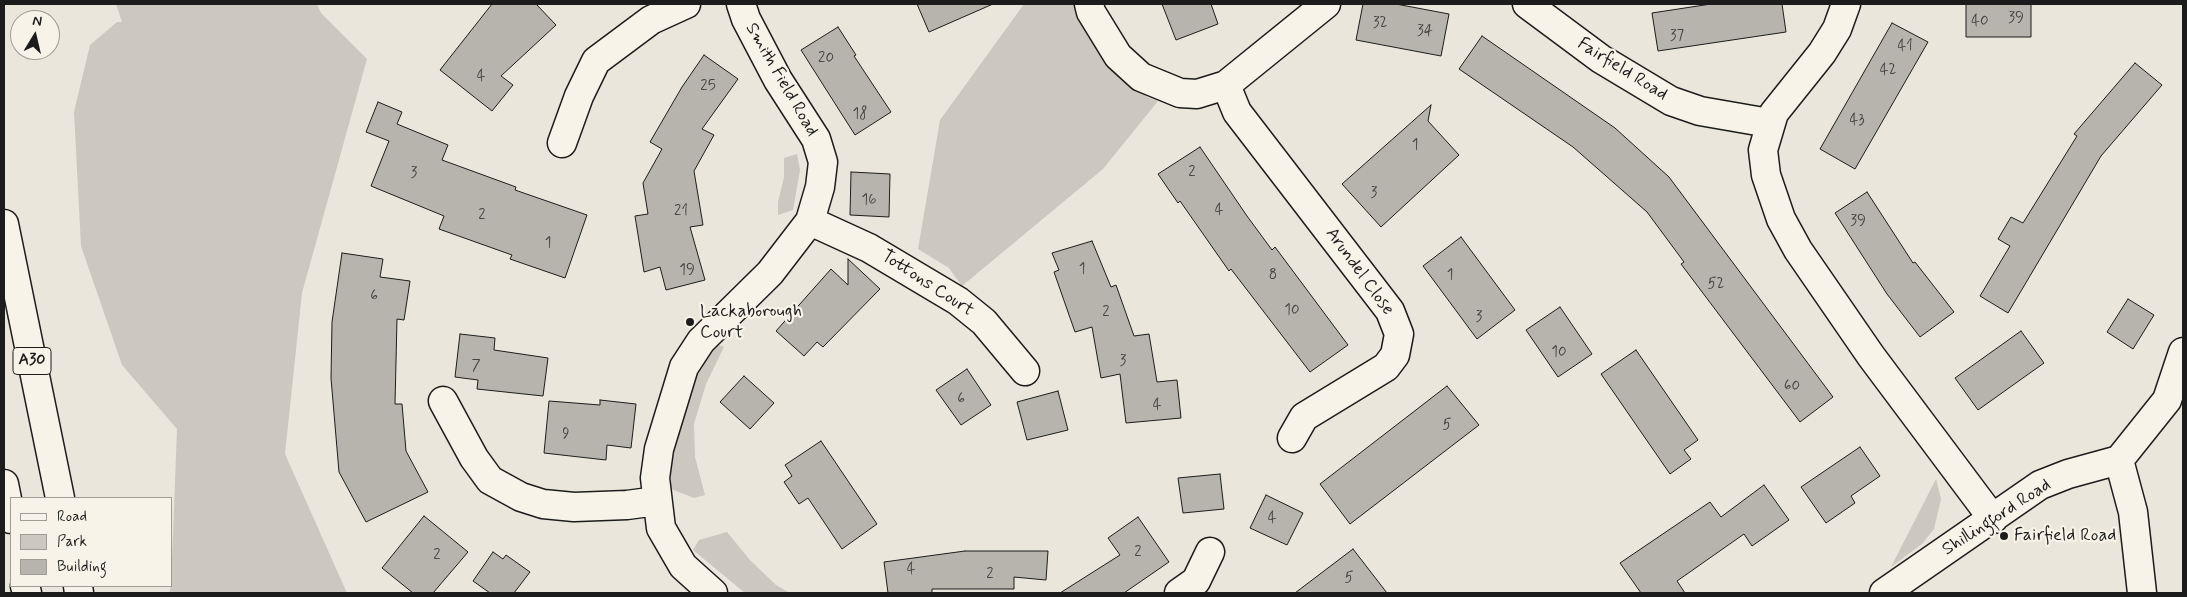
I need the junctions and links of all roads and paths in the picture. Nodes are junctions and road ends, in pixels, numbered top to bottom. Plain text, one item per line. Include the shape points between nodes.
1 (686, 4) edge
2 (741, 4) edge
3 (1089, 4) edge
4 (1326, 4) edge
5 (1527, 4) edge
6 (1846, 4) edge
7 (1226, 85) junction
8 (1770, 123) junction
9 (562, 143) dead end
10 (810, 221) junction
11 (4, 224) edge
12 (2183, 352) edge
13 (1025, 371) dead end
14 (442, 401) dead end
15 (2175, 403) edge
16 (1292, 438) dead end
17 (2119, 460) junction
18 (4, 484) edge
19 (60, 497) edge
20 (658, 501) junction
21 (10, 514) edge
22 (1993, 519) junction
23 (1210, 552) dead end
24 (713, 593) edge
25 (1179, 593) edge
26 (1884, 593) edge
27 (2142, 593) edge

1 - 9 main road via 651,20 596,61
2 - 10 main road, Smith Field Road via 778,80 816,139 823,162
3 - 7 main road via 1118,56 1142,77 1180,93 1197,94
4 - 7 main road
5 - 8 main road, Fairfield Road via 1601,59 1671,101 1700,111
6 - 8 main road via 1837,29 1822,53 1786,96
7 - 16 main road, Arundel Close via 1237,112 1384,303 1399,334 1395,355 1386,367 1304,416
8 - 22 main road via 1764,150 1766,175 1781,219 1798,250 1871,356
10 - 13 main road, Tottons Court via 869,248 958,301 984,322
10 - 20 main road, Smith Field Road via 770,273 701,341 684,366 659,449 655,478
11 - 19 main road, A30
12 - 15 main road
14 - 20 main road via 490,480 521,497 543,504 574,507
15 - 17 main road
17 - 22 main road, Shillingford Road via 2040,485
17 - 27 main road via 2133,512
18 - 21 main road
20 - 24 main road, Smith Field Road via 661,528 671,548 683,566
22 - 26 main road, Shillingford Road
23 - 25 main road via 1196,581

